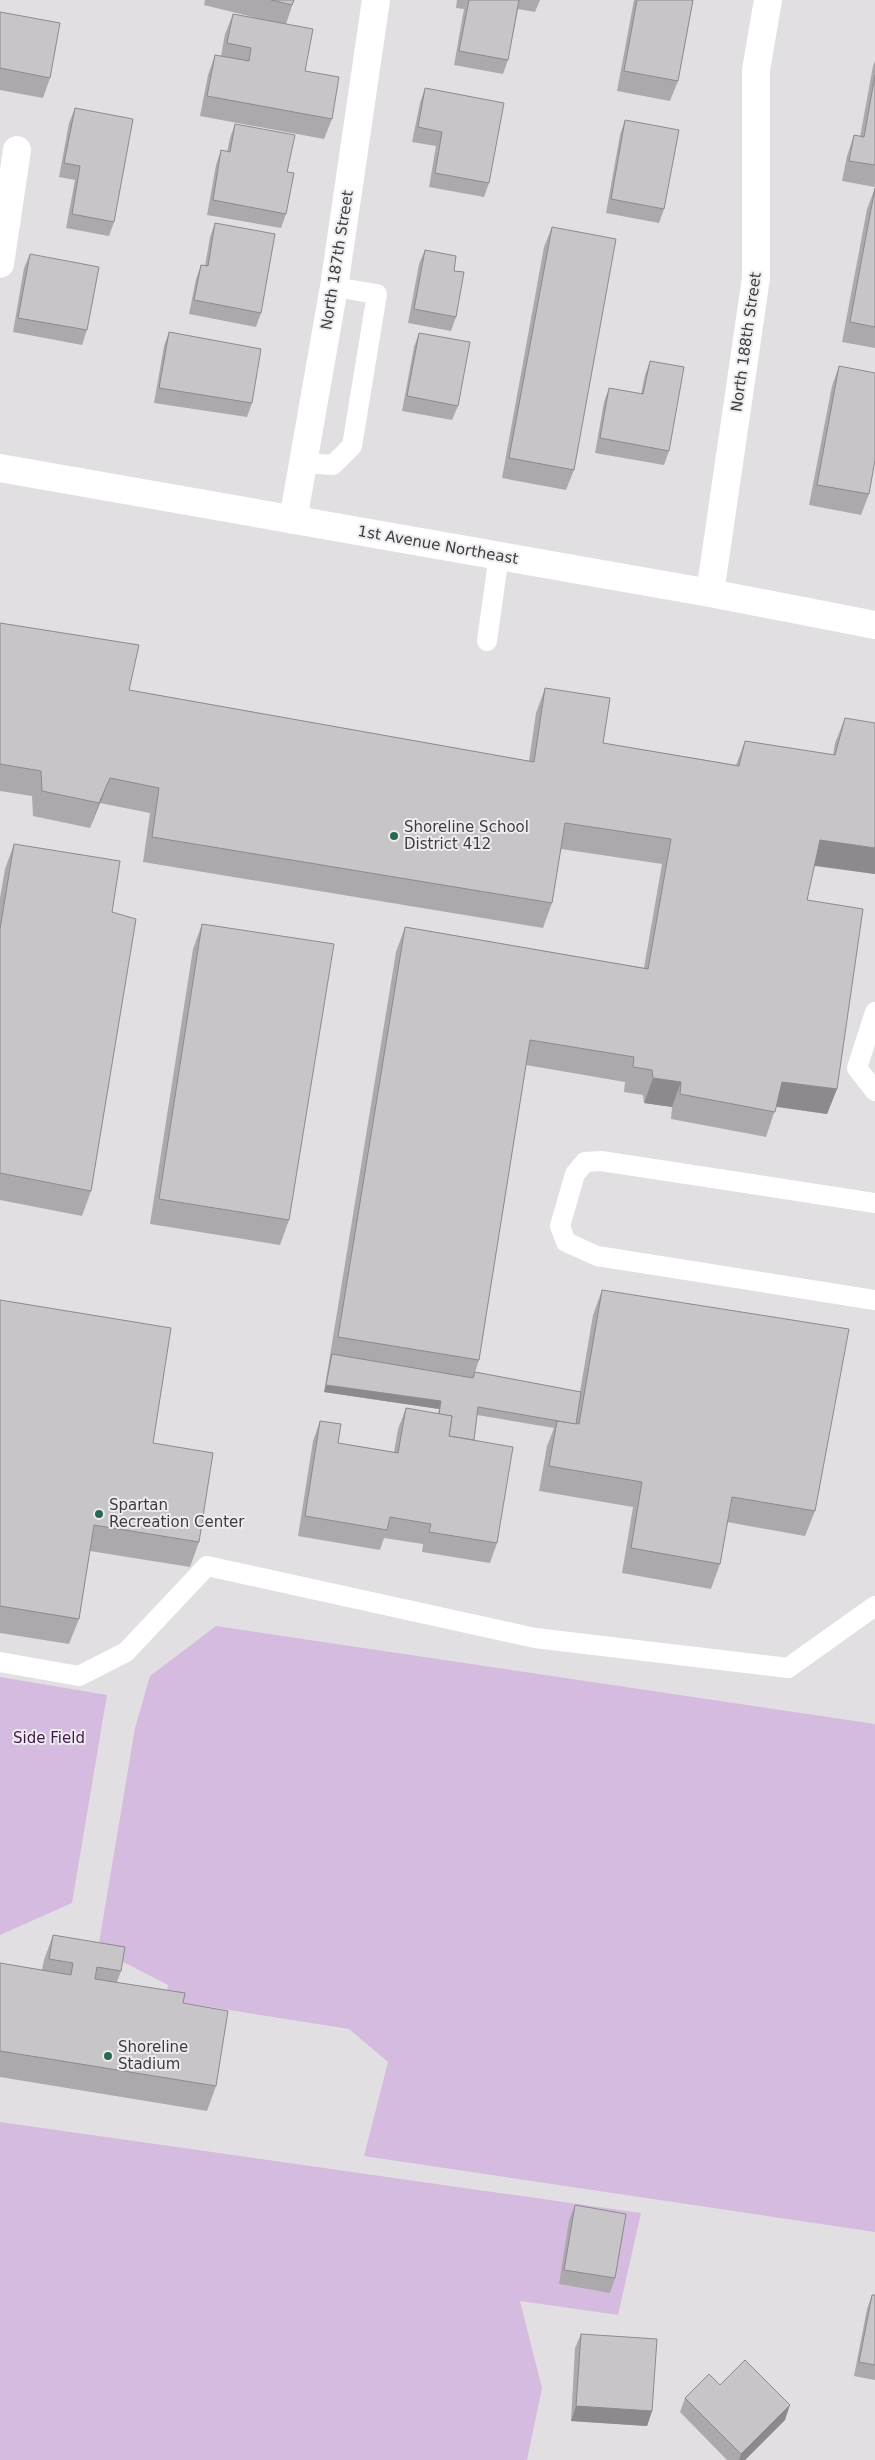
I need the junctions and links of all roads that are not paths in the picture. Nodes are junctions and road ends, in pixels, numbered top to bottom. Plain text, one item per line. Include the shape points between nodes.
1 (376, 0) edge
2 (768, 0) edge
3 (17, 150) dead end
4 (0, 264) edge
5 (334, 287) junction
6 (303, 463) junction
7 (0, 468) edge
8 (293, 520) junction
9 (498, 555) junction
10 (710, 593) junction
11 (875, 625) edge
12 (486, 641) dead end
13 (875, 1012) edge
14 (875, 1091) edge
15 (875, 1203) edge
16 (875, 1300) edge
17 (875, 1606) edge
18 (0, 1662) edge

1 - 5 street, North 187th Street
2 - 10 street, North 188th Street via 756,70 756,278
3 - 4 street
5 - 6 street, North 187th Street
5 - 6 lane via 378,294 352,446 333,465
6 - 8 street, North 187th Street
7 - 8 street, 1st Avenue Northeast
8 - 9 street, 1st Avenue Northeast
9 - 10 street, 1st Avenue Northeast
9 - 12 lane
10 - 11 street, 1st Avenue Northeast
13 - 14 lane via 857,1068
15 - 16 lane via 601,1161 585,1162 575,1174 560,1226 566,1242 596,1256
17 - 18 lane via 788,1668 535,1638 208,1566 126,1652 80,1676

